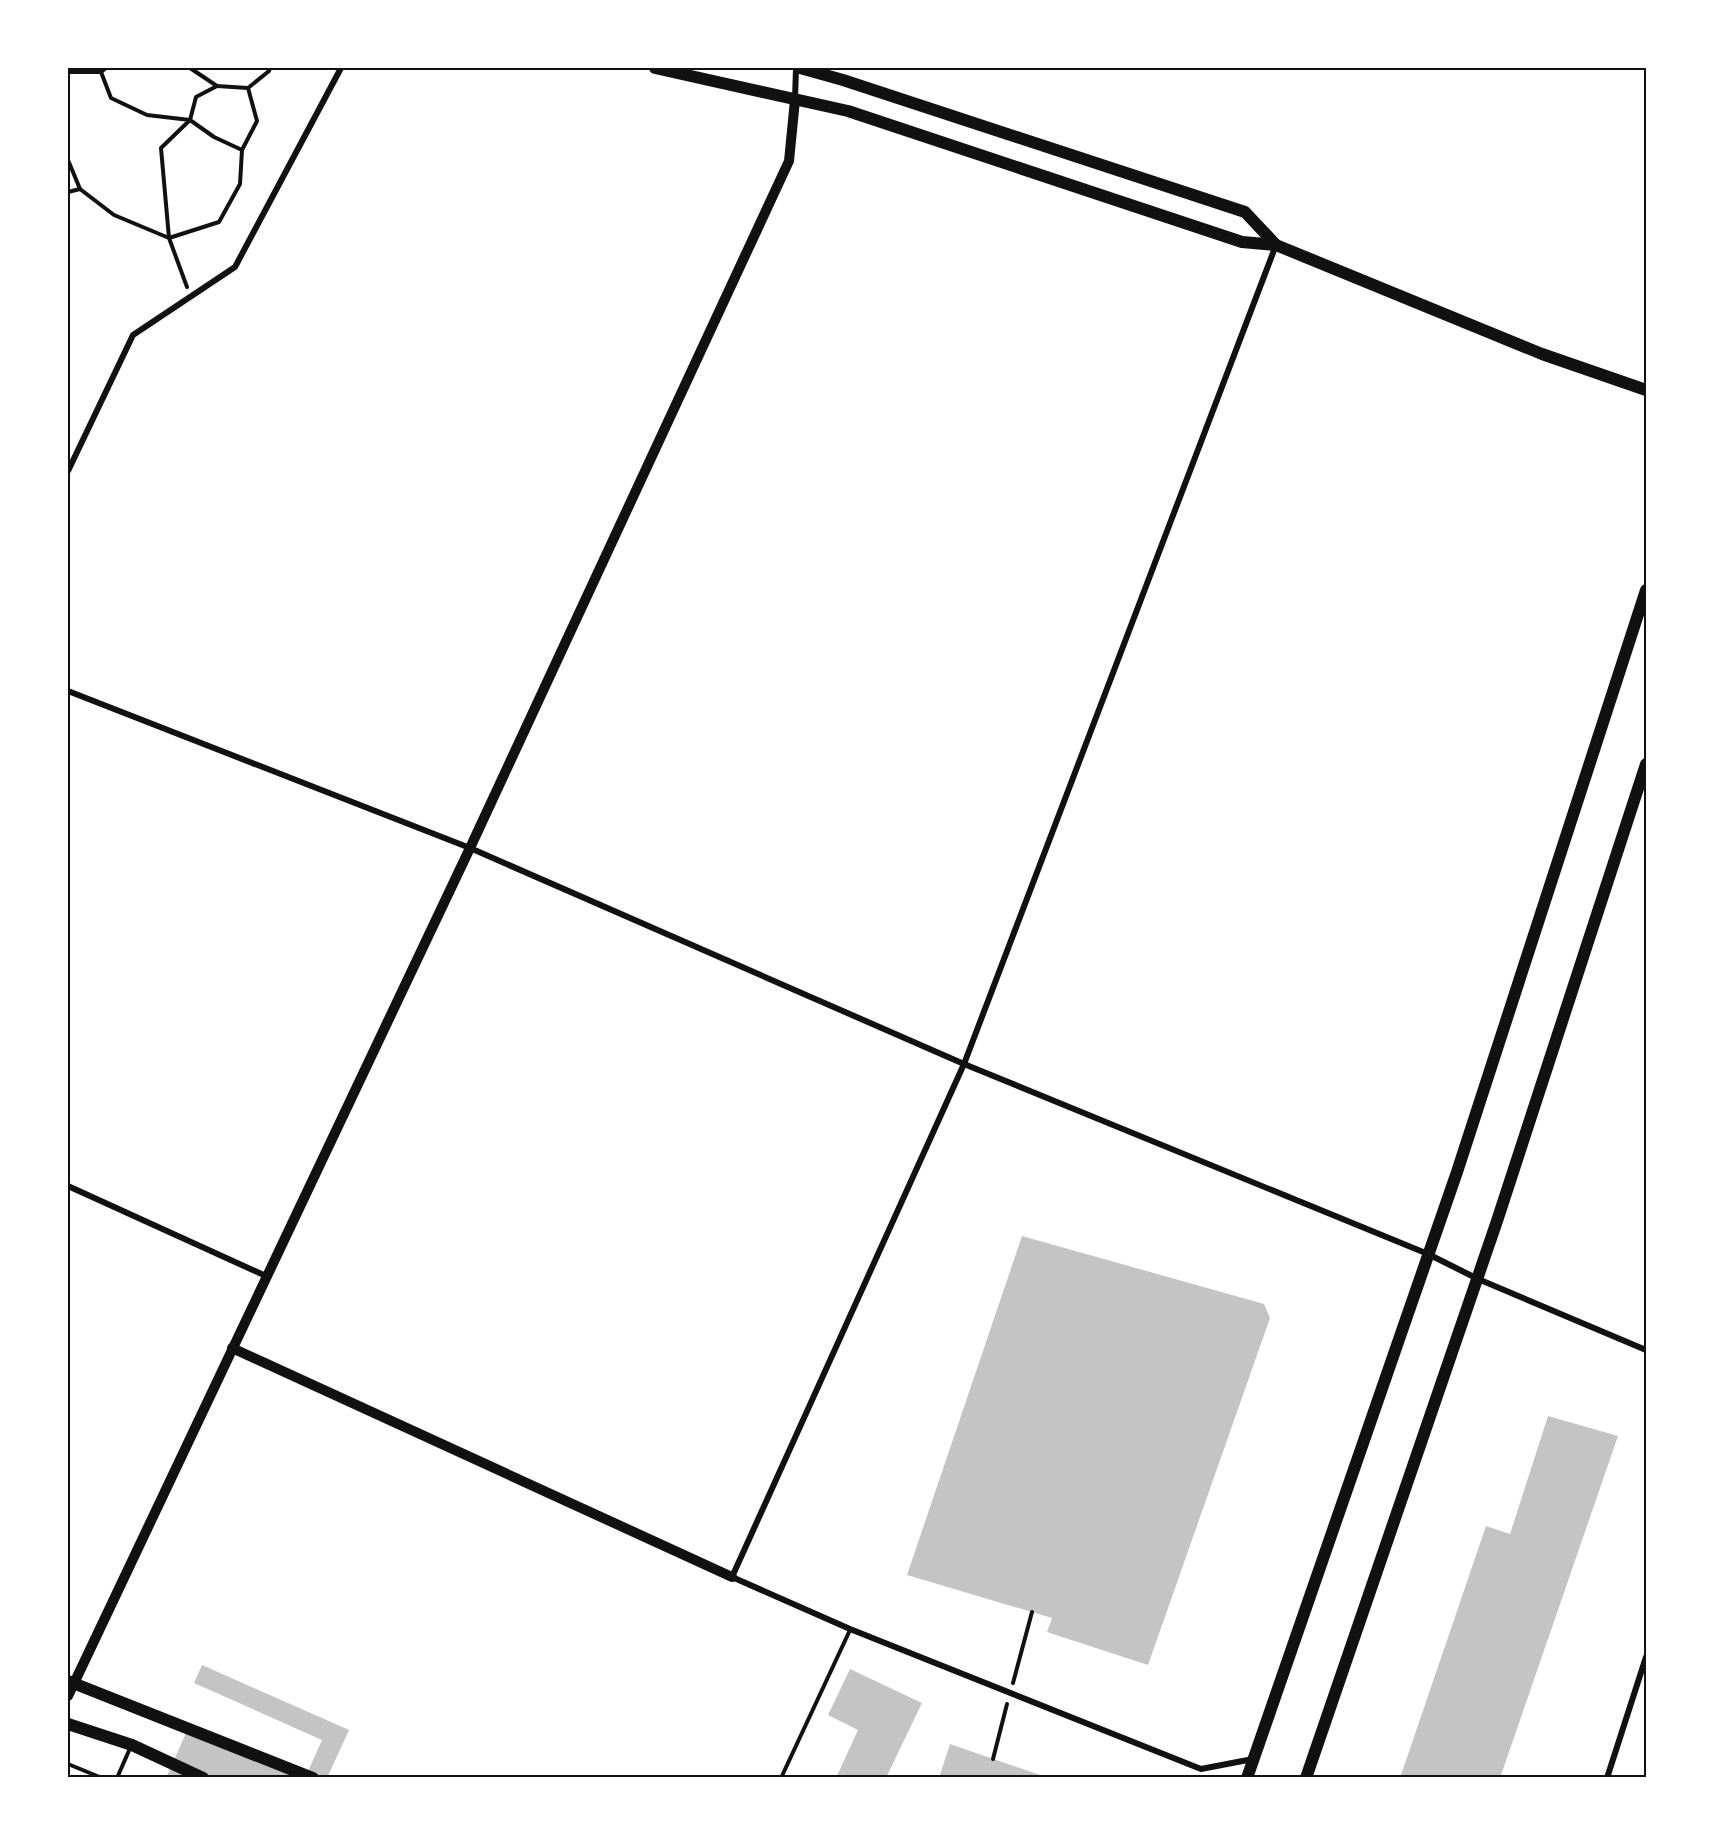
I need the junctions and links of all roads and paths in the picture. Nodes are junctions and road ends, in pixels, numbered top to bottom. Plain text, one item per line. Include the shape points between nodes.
1 (106, 68) edge
2 (190, 68) edge
3 (270, 68) edge
4 (341, 68) edge
5 (655, 68) edge
6 (798, 68) edge
7 (68, 72) edge
8 (101, 72) junction
9 (217, 86) junction
10 (248, 88) junction
11 (795, 100) junction
12 (190, 120) junction
13 (242, 150) junction
14 (68, 160) edge
15 (80, 189) junction
16 (68, 192) edge
17 (169, 238) junction
18 (1276, 245) junction
19 (190, 297) junction
20 (1647, 390) edge
21 (68, 471) edge
22 (1647, 590) edge
23 (68, 691) edge
24 (1647, 764) edge
25 (470, 848) junction
26 (964, 1064) junction
27 (68, 1186) edge
28 (1428, 1254) junction
29 (266, 1276) junction
30 (1478, 1279) junction
31 (232, 1348) junction
32 (1647, 1350) edge
33 (732, 1577) junction
34 (850, 1629) junction
35 (1647, 1657) edge
36 (70, 1683) edge
37 (68, 1696) edge
38 (68, 1724) edge
39 (132, 1745) junction
40 (1253, 1759) junction
41 (68, 1764) edge
42 (1201, 1770) junction
43 (102, 1778) edge
44 (117, 1778) edge
45 (203, 1778) edge
46 (313, 1778) edge
47 (781, 1778) edge
48 (1204, 1778) edge
49 (1247, 1778) edge
50 (1306, 1778) edge
51 (1607, 1778) edge

1 - 8 path
2 - 9 path
3 - 10 path
4 - 19 street via 236,267
5 - 11 main road
6 - 11 street
6 - 18 main road via 1245,212
7 - 8 path
8 - 12 path via 111,98 147,115
9 - 10 path
9 - 12 path via 196,97
10 - 13 path via 257,121
11 - 18 main road via 848,111 1242,242
11 - 25 street via 789,161
12 - 13 path
12 - 17 path via 161,148
13 - 17 path via 240,184 219,222
14 - 15 path
15 - 16 path
15 - 17 path via 114,215
17 - 19 path
18 - 20 main road via 1542,354
18 - 26 street
19 - 21 street via 133,335
22 - 28 main road
23 - 25 street
24 - 30 main road
25 - 26 street
25 - 29 street
26 - 28 street
26 - 33 street
27 - 29 street
28 - 30 street
28 - 40 main road
29 - 31 street
30 - 32 street
30 - 50 main road
31 - 33 street
31 - 36 street
33 - 34 street
34 - 42 street
34 - 47 lane
35 - 51 street
36 - 37 street
36 - 46 main road
38 - 39 main road
39 - 44 lane
39 - 45 main road
40 - 42 street
40 - 49 main road
41 - 43 path
42 - 48 street

